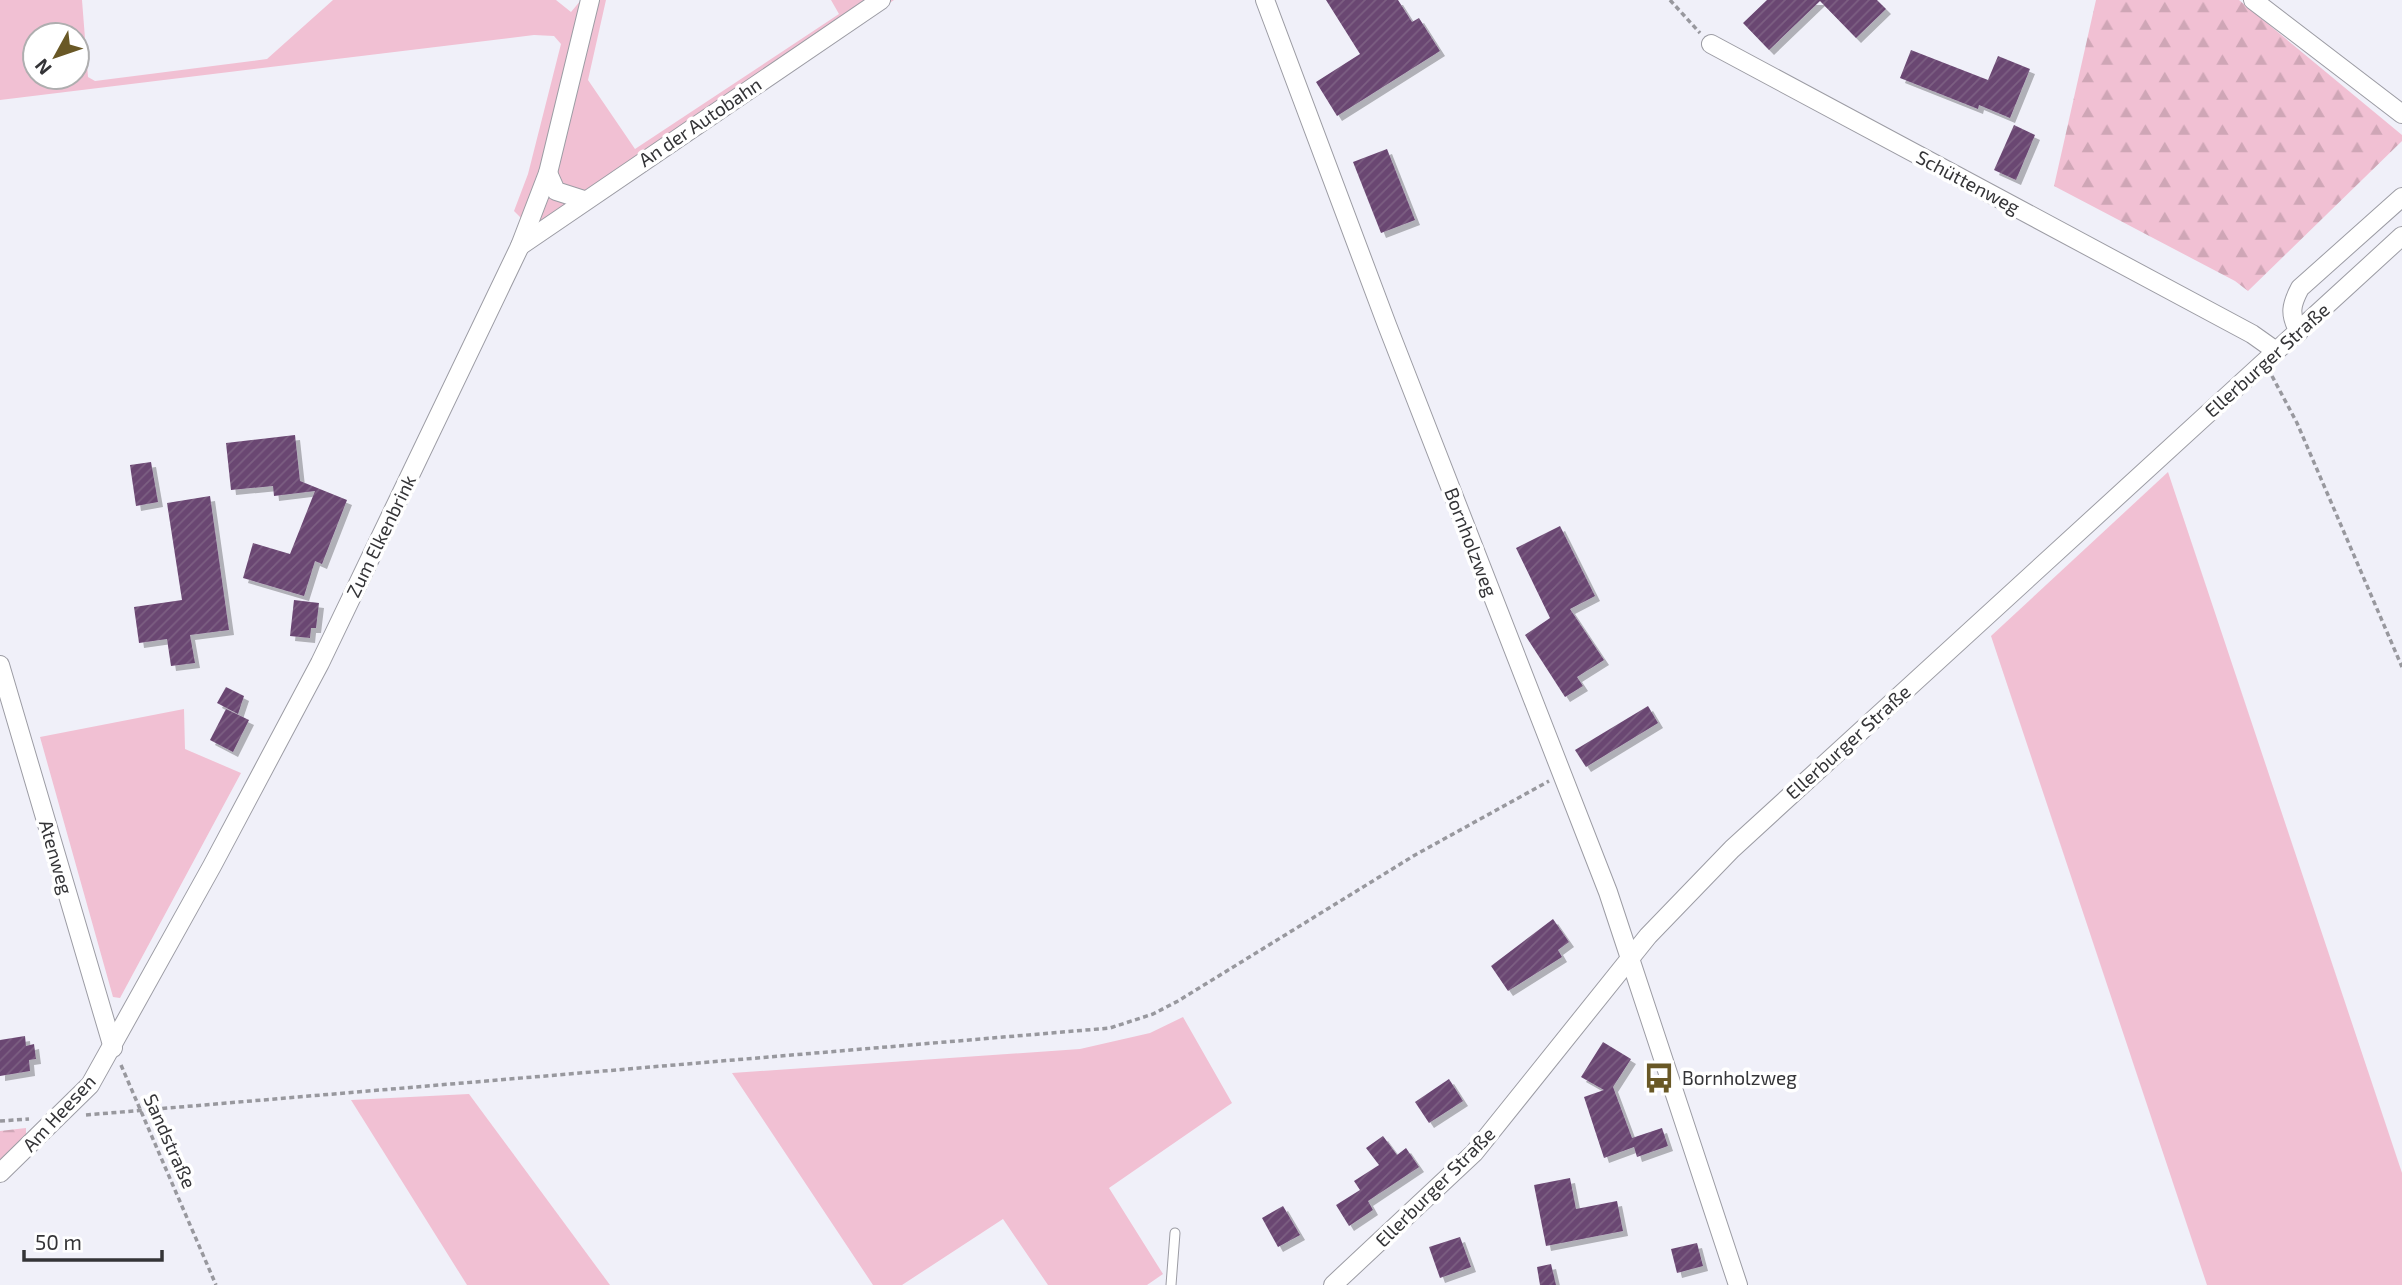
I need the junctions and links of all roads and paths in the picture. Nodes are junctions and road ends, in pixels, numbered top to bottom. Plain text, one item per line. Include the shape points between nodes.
1 (590, 0) edge
2 (881, 0) edge
3 (1265, 0) edge
4 (1670, 0) edge
5 (2253, 0) edge
6 (1711, 44) joint
7 (2402, 114) edge
8 (548, 173) junction
9 (2402, 197) edge
10 (584, 200) junction
11 (2402, 236) edge
12 (520, 246) junction
13 (2299, 331) junction
14 (2271, 356) junction
15 (0, 665) edge
16 (2402, 667) edge
17 (1562, 774) junction
18 (1631, 957) junction
19 (113, 1048) junction
20 (141, 1111) junction
21 (59, 1117) junction
22 (0, 1121) edge
23 (0, 1173) edge
24 (1175, 1233) dead end
25 (216, 1285) edge
26 (1171, 1285) edge
27 (1333, 1285) edge
28 (1738, 1285) edge

1 - 8 street, Zum Elkenbrink
2 - 10 street, An der Autobahn
3 - 17 street, Bornholzweg
4 - 6 path
5 - 7 street
6 - 14 street, Schüttenweg via 2252,334
8 - 10 street via 556,191
8 - 12 street, Zum Elkenbrink
9 - 13 street via 2300,288 2291,317
10 - 12 street, An der Autobahn
11 - 13 street, Ellerburger Straße
12 - 19 street, Zum Elkenbrink via 320,663
13 - 14 street, Ellerburger Straße
14 - 16 path
14 - 18 street, Ellerburger Straße via 1732,849
15 - 19 street, Atenweg
17 - 18 street, Bornholzweg
17 - 20 path via 1415,855 1178,1001 1110,1028
18 - 27 street, Ellerburger Straße via 1474,1153
18 - 28 street, Bornholzweg
19 - 20 path, Sandstraße
19 - 21 street, Am Heesen via 90,1085
20 - 21 path
20 - 25 path, Sandstraße
21 - 22 path
21 - 23 street, Am Heesen
24 - 26 lane

